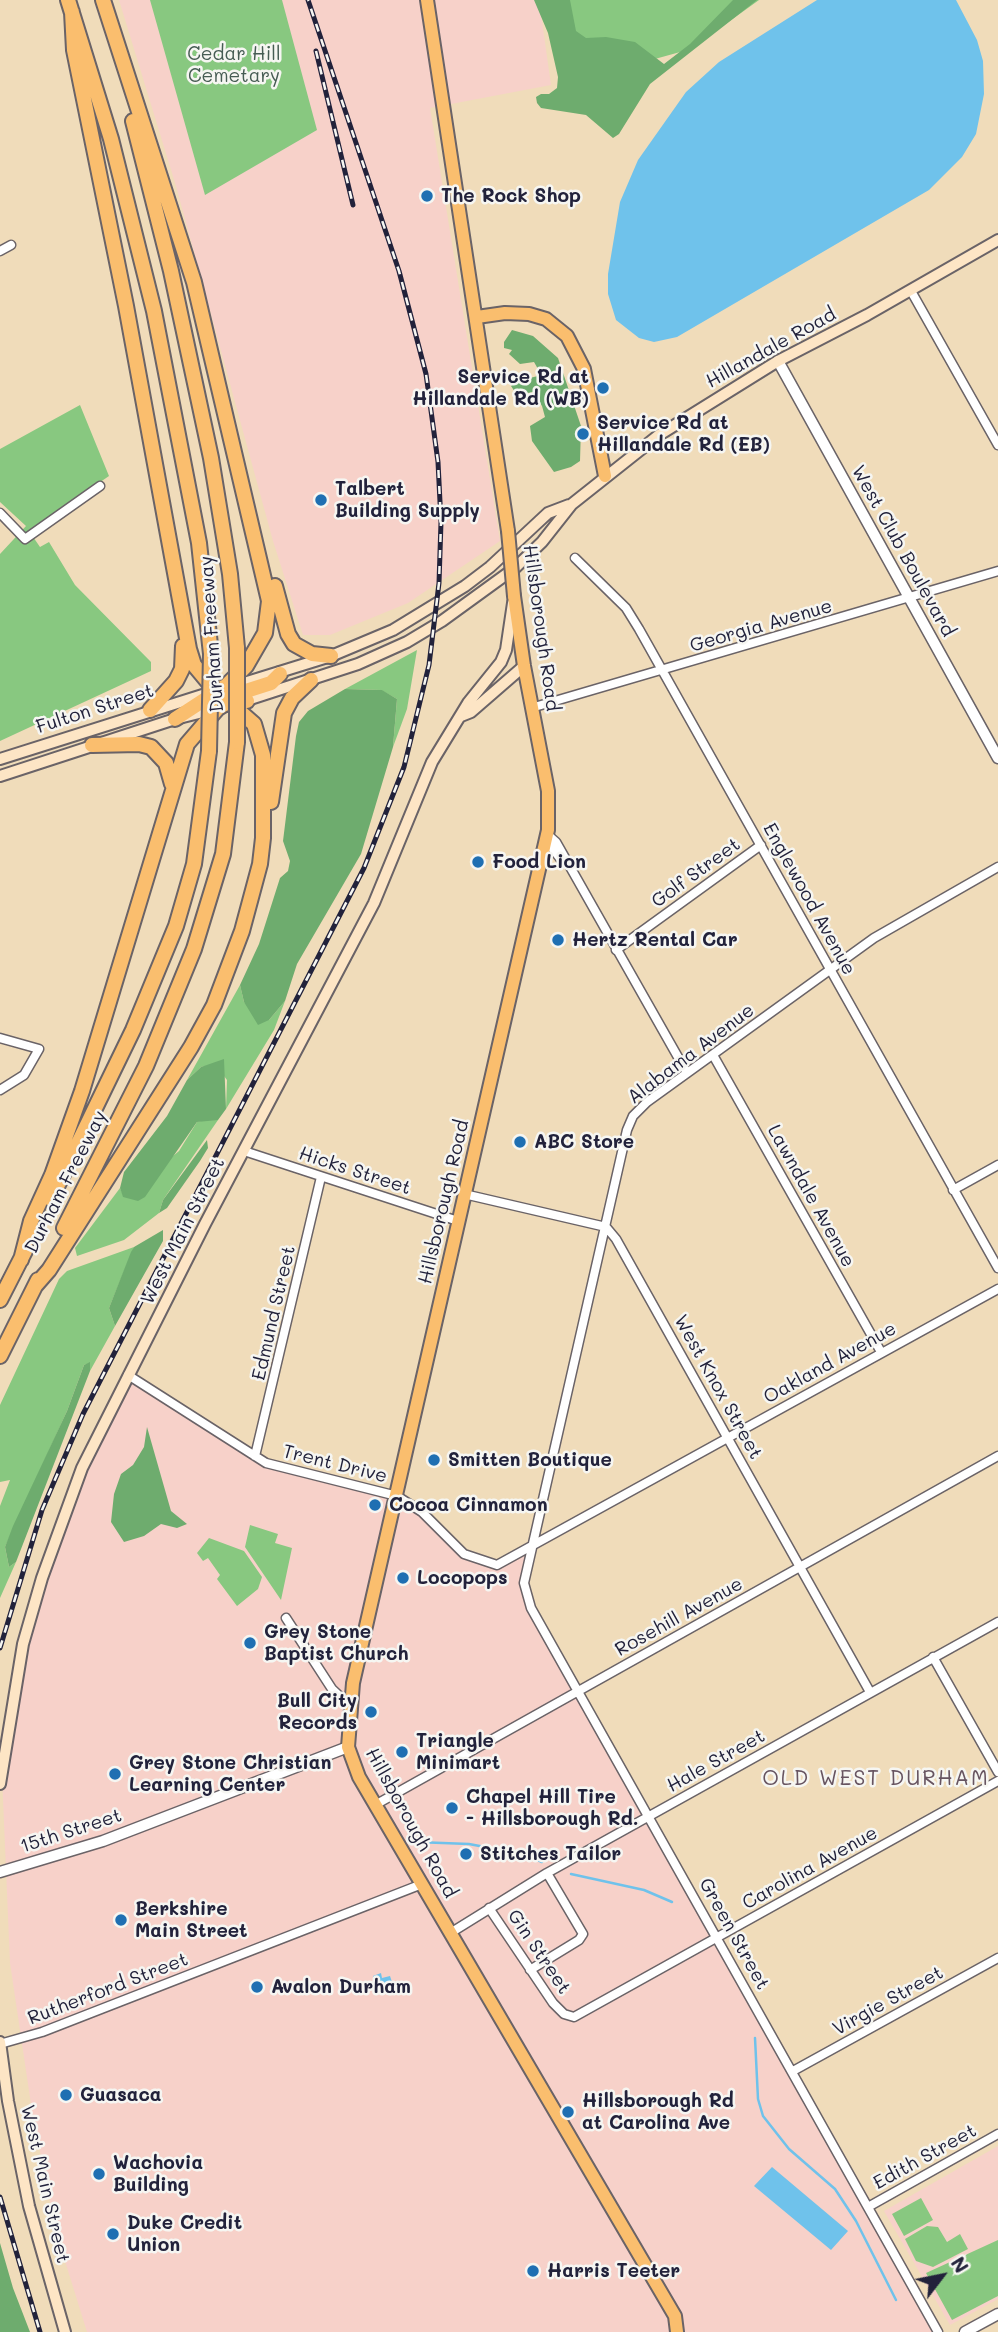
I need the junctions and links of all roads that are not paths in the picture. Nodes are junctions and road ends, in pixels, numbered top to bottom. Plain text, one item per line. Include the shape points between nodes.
1 (102, 0) edge
2 (427, 0) edge
3 (70, 6) edge
4 (998, 240) edge
5 (10, 245) dead end
6 (0, 251) edge
7 (911, 291) junction
8 (477, 317) junction
9 (778, 361) junction
10 (998, 444) edge
11 (605, 476) junction
12 (100, 486) dead end
13 (572, 503) junction
14 (0, 513) edge
15 (254, 532) junction
16 (575, 558) dead end
17 (998, 570) edge
18 (514, 596) junction
19 (909, 599) junction
20 (186, 635) junction
21 (331, 656) junction
22 (524, 666) junction
23 (663, 671) junction
24 (280, 674) joint
25 (311, 680) junction
26 (222, 698) junction
27 (531, 708) junction
28 (150, 710) junction
29 (461, 716) junction
30 (182, 717) joint
31 (92, 745) junction
32 (998, 758) edge
33 (0, 759) edge
34 (0, 776) edge
35 (172, 786) junction
36 (547, 837) junction
37 (263, 838) junction
38 (761, 845) junction
39 (998, 867) edge
40 (616, 950) junction
41 (831, 970) junction
42 (0, 1038) edge
43 (713, 1055) junction
44 (687, 1073) junction
45 (0, 1090) edge
46 (244, 1151) junction
47 (998, 1165) edge
48 (321, 1177) junction
49 (953, 1190) junction
50 (464, 1194) junction
51 (458, 1221) junction
52 (606, 1227) junction
53 (21, 1260) junction
54 (998, 1268) edge
55 (35, 1286) junction
56 (998, 1289) edge
57 (0, 1300) edge
58 (881, 1352) junction
59 (0, 1356) edge
60 (128, 1375) junction
61 (729, 1438) junction
62 (255, 1456) junction
63 (998, 1456) edge
64 (397, 1496) junction
65 (531, 1547) junction
66 (800, 1566) junction
67 (286, 1618) dead end
68 (998, 1622) edge
69 (933, 1657) junction
70 (579, 1691) junction
71 (870, 1692) junction
72 (349, 1705) junction
73 (348, 1747) junction
74 (998, 1772) edge
75 (998, 1782) edge
76 (0, 1784) edge
77 (375, 1805) junction
78 (650, 1816) junction
79 (0, 1872) edge
80 (547, 1872) junction
81 (422, 1884) junction
82 (489, 1908) junction
83 (452, 1932) junction
84 (718, 1938) junction
85 (998, 1958) edge
86 (530, 1970) junction
87 (564, 2014) joint
88 (0, 2043) edge
89 (793, 2071) junction
90 (998, 2134) edge
91 (868, 2207) junction
92 (998, 2314) edge
93 (675, 2316) junction
94 (65, 2332) edge
95 (677, 2332) edge
96 (684, 2332) edge
97 (938, 2332) edge
98 (965, 2332) edge

1 - 15 highway via 194,282
1 - 55 highway, Durham Freeway, bridge via 171,271 223,526 237,648 237,742 223,854 194,949 145,1066
2 - 8 main road, Hillsborough Road
3 - 20 highway via 74,50
3 - 53 highway, Durham Freeway, bridge via 111,139 154,311 195,520 211,654 209,751 194,864 176,926 128,1042
4 - 7 main road, Hillandale Road
5 - 6 street
7 - 9 main road, Hillandale Road
7 - 10 street
8 - 11 main road via 529,314 546,319 567,336 584,369
8 - 18 main road, Hillsborough Road, bridge
9 - 11 main road, Hillandale Road via 684,418
9 - 19 street, West Club Boulevard
11 - 13 main road, Hillandale Road
12 - 14 street via 24,539
13 - 21 main road, Hillandale Road via 548,513 491,567 433,607
13 - 25 main road, Hillandale Road via 542,542 514,568 442,621 378,655
15 - 21 highway via 267,557 294,644 312,654
15 - 26 highway via 269,601 265,633
16 - 23 street, Englewood Avenue via 626,608
17 - 19 street, Georgia Avenue
18 - 22 main road, Hillsborough Road
18 - 29 main road, West Main Street via 506,650
19 - 23 street, Georgia Avenue
19 - 32 street, West Club Boulevard
20 - 26 highway via 194,665
20 - 28 highway via 182,669
21 - 24 main road, Hillandale Road
22 - 27 main road, Hillsborough Road
22 - 29 main road, West Main Street
23 - 27 street, Georgia Avenue
23 - 38 street, Englewood Avenue
24 - 26 highway via 271,683
25 - 26 main road, Hillandale Road
25 - 37 highway via 284,713
26 - 28 main road, Fulton Street
26 - 30 highway
26 - 35 highway via 187,744
26 - 37 highway via 248,716 259,733
27 - 36 main road, Hillsborough Road via 549,799
28 - 33 main road, Fulton Street
29 - 46 main road, West Main Street via 432,762 374,903
30 - 31 main road, Fulton Street
31 - 34 main road, Fulton Street
31 - 35 highway via 151,747 166,763
35 - 53 highway via 82,1091 31,1221
36 - 40 street
36 - 50 main road, Hillsborough Road
37 - 55 highway via 242,931 204,1024
38 - 40 street, Golf Street
38 - 41 street, Englewood Avenue
39 - 41 street, Alabama Avenue via 874,938
40 - 44 street
41 - 43 street, Alabama Avenue
41 - 49 street, Englewood Avenue
42 - 45 street via 39,1049 24,1075
43 - 44 street, Alabama Avenue
43 - 58 street, Lawndale Avenue
44 - 52 street, Alabama Avenue via 648,1102 630,1123
46 - 48 street, Hicks Street
46 - 60 main road, West Main Street
47 - 49 street
48 - 51 street, Hicks Street
48 - 62 street, Edmund Street
49 - 54 street, Englewood Avenue
50 - 51 main road, Hillsborough Road
50 - 52 street
51 - 64 main road, Hillsborough Road
52 - 61 street, West Knox Street
52 - 65 street, Alabama Avenue
53 - 57 highway, Durham Freeway
55 - 59 highway, Durham Freeway
56 - 58 street, Oakland Avenue
58 - 61 street, Oakland Avenue
60 - 62 street, Trent Drive
60 - 76 main road, West Main Street via 82,1468 42,1577 14,1685
61 - 65 street, Oakland Avenue
61 - 66 street, West Knox Street
62 - 64 street, Trent Drive
63 - 66 street, Rosehill Avenue
64 - 65 street, Trent Drive via 422,1512 457,1549 476,1561 501,1564
64 - 72 main road, Hillsborough Road
65 - 70 street, Green Street via 524,1593
66 - 70 street, Rosehill Avenue
66 - 71 street, West Knox Street
67 - 72 street via 332,1689
68 - 69 street, Hale Street
69 - 71 street, Hale Street
69 - 74 street
70 - 77 street, Rosehill Avenue
70 - 78 street, Green Street
71 - 78 street, Hale Street
72 - 73 main road, Hillsborough Road
73 - 77 main road, Hillsborough Road
73 - 79 street, 15th Street via 103,1841
75 - 84 street, Carolina Avenue
77 - 81 main road, Hillsborough Road
78 - 80 street, Hale Street
78 - 84 street, Green Street
80 - 82 street, Hale Street
80 - 86 street via 583,1934
81 - 83 main road, Hillsborough Road
81 - 88 street, Rutherford Street via 41,2032
82 - 83 street, Hale Street
82 - 86 street, Gin Street
83 - 93 main road, Hillsborough Road
84 - 87 street, Carolina Avenue via 573,2018
84 - 89 street, Green Street
85 - 89 street, Virgie Street
86 - 87 street, Gin Street
88 - 94 main road, West Main Street via 29,2206
89 - 91 street, Green Street
90 - 91 street, Edith Street
91 - 97 street, Green Street
92 - 98 street
93 - 95 main road, Hillsborough Road
93 - 96 street

